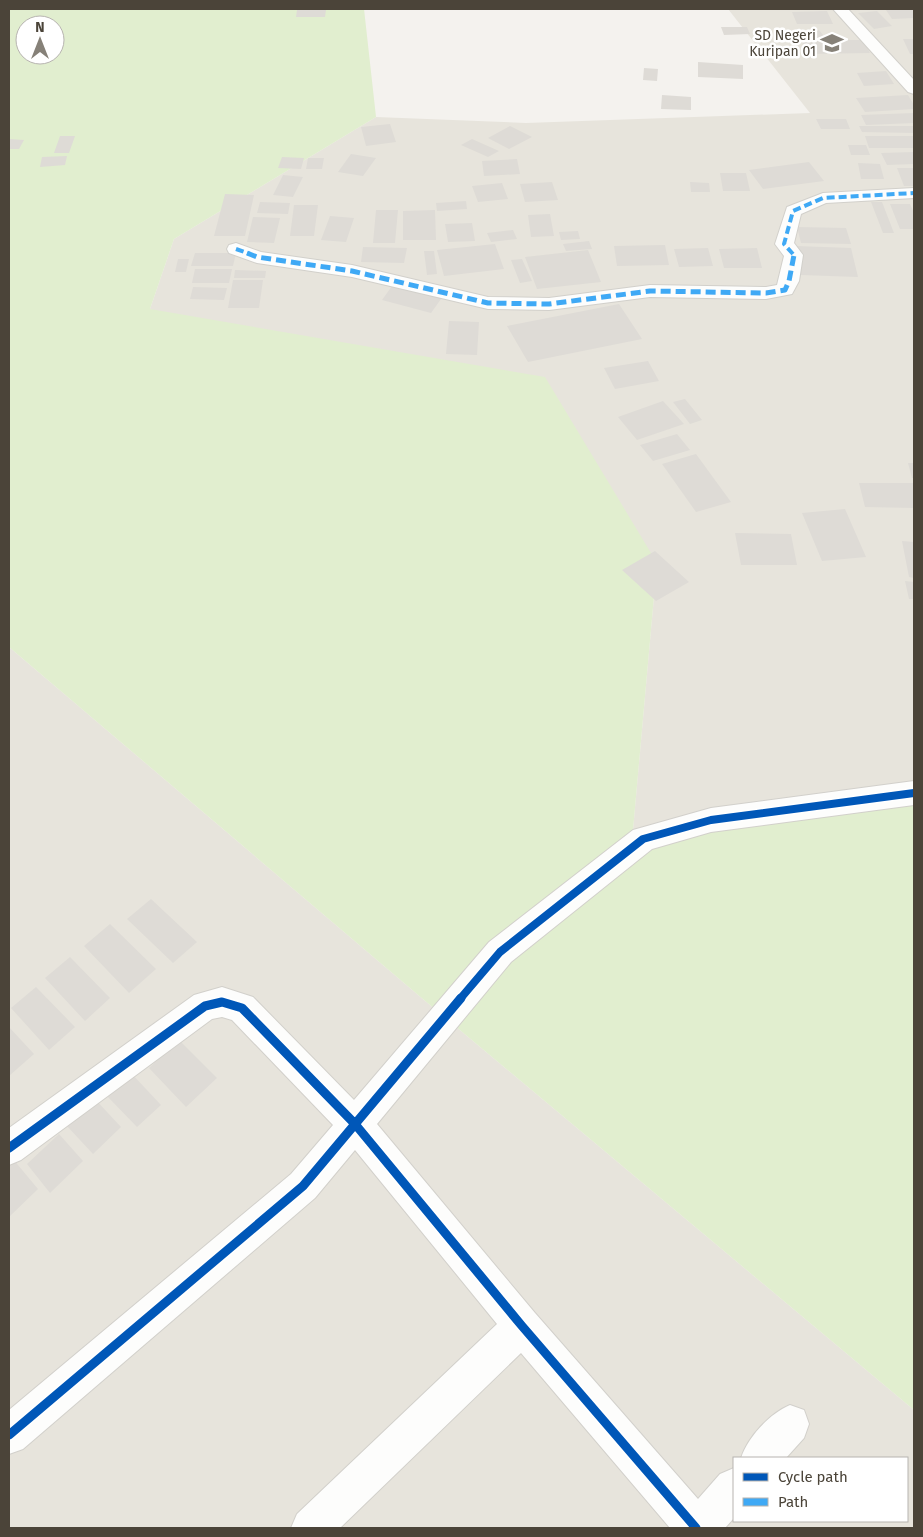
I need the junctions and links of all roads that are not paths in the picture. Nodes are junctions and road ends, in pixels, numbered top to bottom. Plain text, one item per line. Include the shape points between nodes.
1 (840, 9) edge
2 (914, 89) edge
3 (914, 193) edge
4 (236, 249) dead end
5 (914, 792) edge
6 (355, 1124) junction
7 (9, 1148) edge
8 (522, 1326) junction
9 (790, 1424) dead end
10 (9, 1435) edge
11 (761, 1457) edge
12 (733, 1489) edge
13 (311, 1528) edge
14 (698, 1528) edge

1 - 2 street
3 - 4 street via 823,198 793,211 784,244 794,255 789,281 785,290 766,293 650,291 549,304 488,303 352,271 258,257
5 - 6 street via 711,820 643,839 500,952
6 - 7 street via 242,1008 222,1002 205,1006
6 - 8 street
6 - 10 street via 303,1186
8 - 13 street
8 - 14 street
9 - 11 street
12 - 14 street

